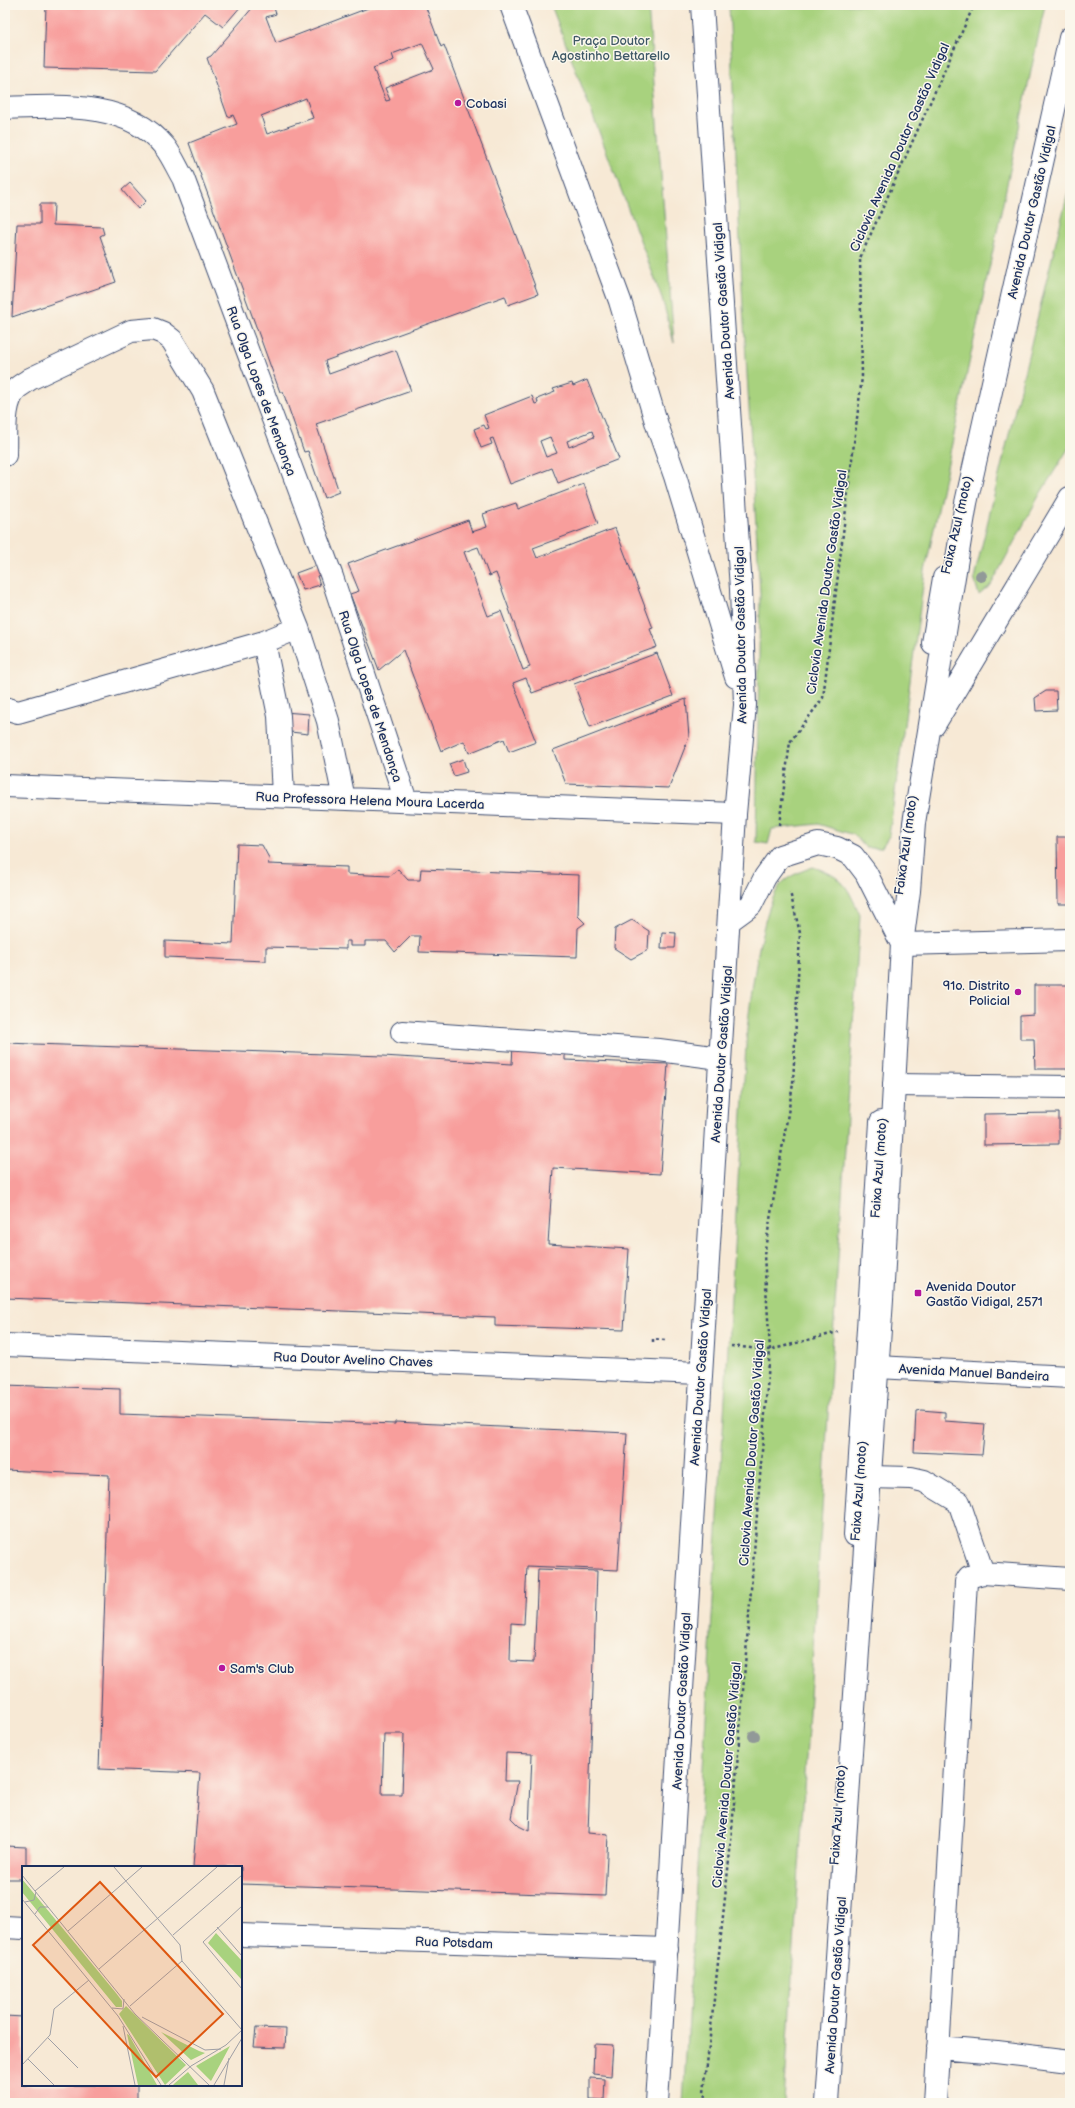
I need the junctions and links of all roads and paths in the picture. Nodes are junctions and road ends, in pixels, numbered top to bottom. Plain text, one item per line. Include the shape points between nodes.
1 (511, 5) edge
2 (702, 5) edge
3 (974, 5) edge
4 (1070, 38) edge
5 (5, 108) edge
6 (1024, 245) junction
7 (5, 455) edge
8 (1070, 498) edge
9 (298, 628) junction
10 (264, 642) junction
11 (745, 705) junction
12 (5, 708) edge
13 (927, 736) junction
14 (5, 786) edge
15 (283, 796) junction
16 (344, 799) junction
17 (406, 801) junction
18 (735, 814) junction
19 (780, 856) junction
20 (729, 921) junction
21 (899, 938) junction
22 (1070, 940) edge
23 (402, 1032) dead end
24 (720, 1058) junction
25 (894, 1085) junction
26 (1070, 1086) edge
27 (868, 1332) junction
28 (702, 1343) junction
29 (5, 1345) edge
30 (770, 1350) junction
31 (877, 1367) junction
32 (652, 1370) junction
33 (700, 1373) junction
34 (1070, 1377) edge
35 (870, 1477) junction
36 (983, 1573) junction
37 (1070, 1579) edge
38 (5, 1927) edge
39 (22, 1928) edge
40 (242, 1935) edge
41 (667, 1949) junction
42 (938, 2047) junction
43 (1070, 2061) edge
44 (657, 2103) edge
45 (706, 2103) edge
46 (818, 2103) edge
47 (827, 2103) edge
48 (935, 2103) edge

1 - 11 main road via 620,301
2 - 11 main road, Avenida Doutor Gastão Vidigal via 738,541
3 - 19 path, Ciclovia Avenida Doutor Gastão Vidigal via 860,258 862,377 823,698 790,742 778,835
4 - 6 main road, Avenida Doutor Gastão Vidigal
5 - 17 main road, Rua Olga Lopes de Mendonça via 64,106 113,113 144,126 165,147 183,178 329,570
6 - 13 main road, Avenida Doutor Gastão Vidigal via 966,503
6 - 21 main road, Faixa Azul (moto) via 1017,257 938,608 897,899
7 - 9 main road via 6,417 11,398 17,389 30,379 131,331 153,329 163,333 172,340 203,391
8 - 13 main road
9 - 10 main road
9 - 16 main road via 328,721
10 - 12 main road via 18,712
10 - 15 main road via 279,716
11 - 18 main road, Avenida Doutor Gastão Vidigal
13 - 21 main road, Avenida Doutor Gastão Vidigal via 914,822 909,891
14 - 15 main road, Rua Professora Helena Moura Lacerda
15 - 16 main road, Rua Professora Helena Moura Lacerda
16 - 17 main road, Rua Professora Helena Moura Lacerda
17 - 18 main road, Rua Professora Helena Moura Lacerda
18 - 20 main road, Avenida Doutor Gastão Vidigal
19 - 20 main road via 765,877 751,905
19 - 21 main road via 818,844 837,848 853,856 866,873
19 - 30 path, Ciclovia Avenida Doutor Gastão Vidigal via 800,933 793,1084 764,1255
20 - 24 main road, Avenida Doutor Gastão Vidigal
21 - 22 main road
21 - 25 main road, Avenida Doutor Gastão Vidigal
21 - 27 main road, Faixa Azul (moto)
23 - 24 main road via 659,1050
24 - 28 main road, Avenida Doutor Gastão Vidigal
25 - 26 main road
25 - 31 main road, Avenida Doutor Gastão Vidigal
27 - 30 path via 842,1331
27 - 46 main road, Faixa Azul (moto)
28 - 30 path
28 - 32 path via 653,1339
28 - 33 main road, Avenida Doutor Gastão Vidigal
29 - 32 main road, Rua Doutor Avelino Chaves
30 - 45 path, Ciclovia Avenida Doutor Gastão Vidigal via 731,1842 704,2092
31 - 34 main road, Avenida Manuel Bandeira
31 - 35 main road, Avenida Doutor Gastão Vidigal
32 - 33 main road, Rua Doutor Avelino Chaves
33 - 41 main road, Avenida Doutor Gastão Vidigal
35 - 36 main road via 911,1478 924,1481 959,1502
35 - 47 main road, Avenida Doutor Gastão Vidigal
36 - 37 main road
36 - 42 main road via 969,1577 966,1582
38 - 39 main road
40 - 41 main road, Rua Potsdam
41 - 44 main road, Avenida Doutor Gastão Vidigal
42 - 43 main road
42 - 48 main road

